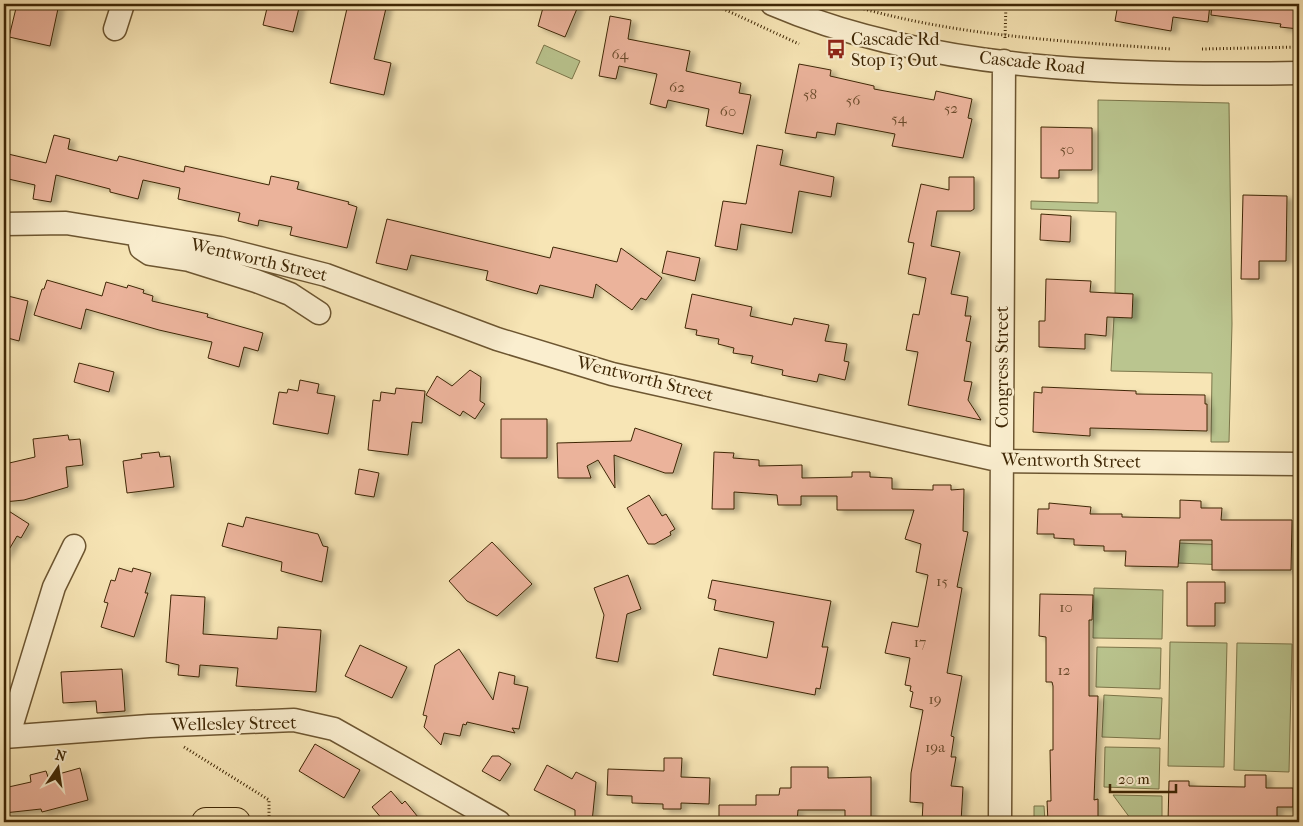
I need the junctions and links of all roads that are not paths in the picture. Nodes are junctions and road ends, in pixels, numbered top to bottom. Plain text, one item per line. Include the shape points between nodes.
1 (123, 4) edge
2 (772, 4) edge
3 (115, 29) dead end
4 (1004, 61) junction
5 (1299, 73) edge
6 (4, 224) edge
7 (138, 235) junction
8 (319, 313) dead end
9 (1002, 461) junction
10 (1299, 464) edge
11 (74, 546) dead end
12 (6, 737) edge
13 (206, 822) edge
14 (236, 822) edge
15 (499, 822) edge
16 (1000, 822) edge

1 - 3 street
2 - 4 street, Cascade Road via 831,27 875,39
4 - 5 street, Cascade Road via 1114,71 1228,75
4 - 9 street, Congress Street
6 - 7 street, Wentworth Street via 66,223
7 - 8 street via 141,248 150,254 189,260 256,281 290,294
7 - 9 street, Wentworth Street via 220,248 326,275 497,339 612,374
9 - 10 street, Wentworth Street
9 - 16 street, Congress Street
11 - 12 street via 54,587
12 - 15 street, Wellesley Street via 149,726 294,720 334,729
13 - 14 main road

